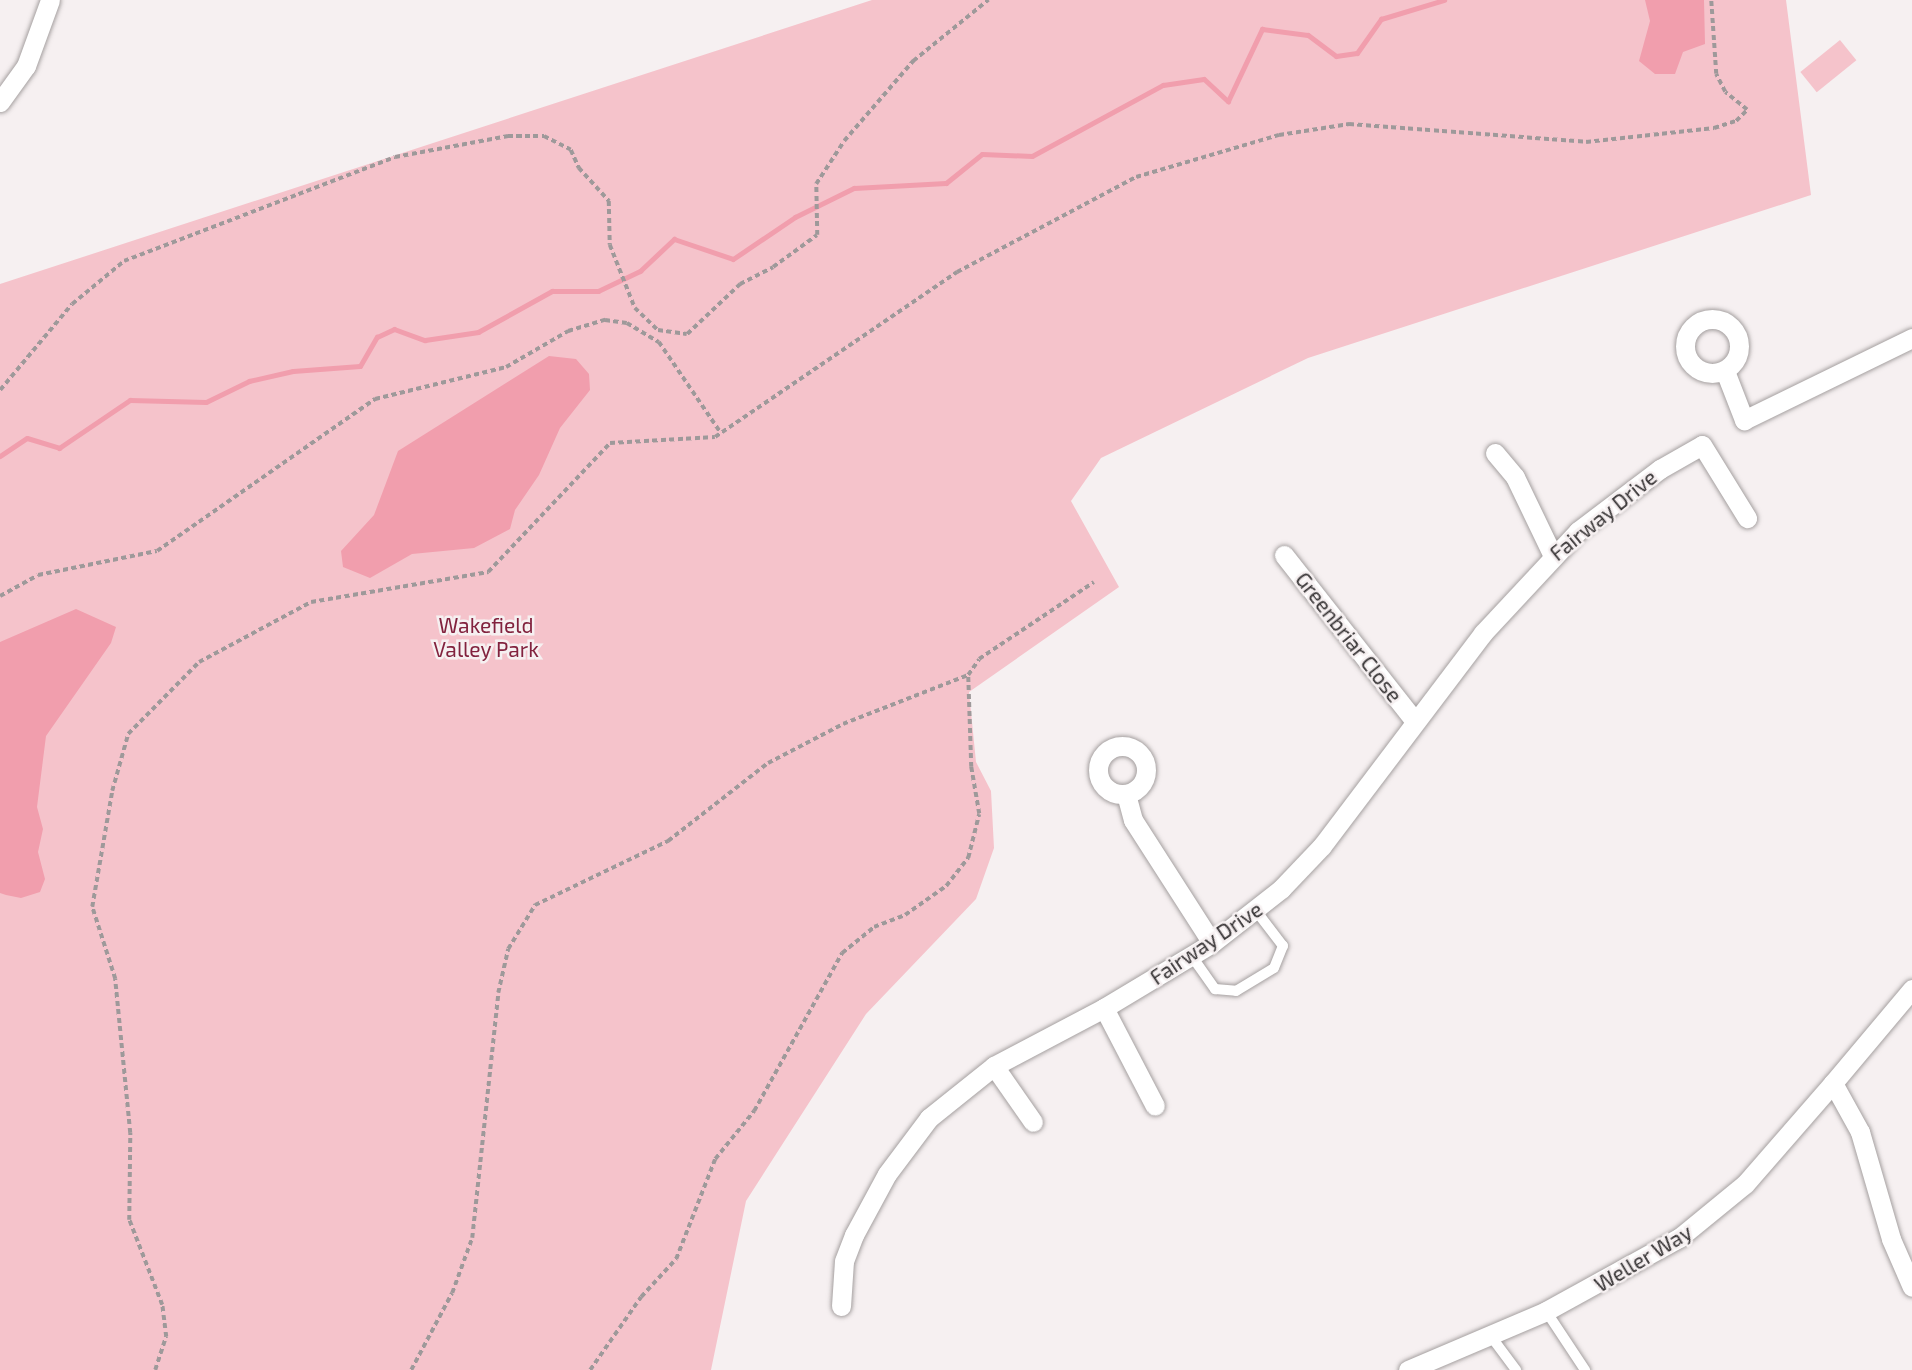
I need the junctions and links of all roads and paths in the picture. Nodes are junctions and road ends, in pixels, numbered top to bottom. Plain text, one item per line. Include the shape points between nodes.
1 (50, 0) edge
2 (988, 0) edge
3 (1711, 0) edge
4 (0, 103) edge
5 (654, 326) junction
6 (648, 335) junction
7 (1912, 338) edge
8 (1725, 371) dead end
9 (0, 390) edge
10 (721, 433) junction
11 (1495, 453) dead end
12 (1747, 518) dead end
13 (1552, 554) junction
14 (1284, 555) dead end
15 (1094, 582) dead end
16 (0, 596) edge
17 (968, 675) junction
18 (1414, 720) junction
19 (1126, 794) dead end
20 (1256, 912) junction
21 (1212, 943) junction
22 (1191, 955) junction
23 (1912, 989) edge
24 (1104, 1008) junction
25 (994, 1066) junction
26 (1833, 1083) junction
27 (1155, 1106) dead end
28 (1033, 1122) dead end
29 (1912, 1287) edge
30 (841, 1306) dead end
31 (1546, 1311) junction
32 (1490, 1335) junction
33 (155, 1370) edge
34 (411, 1370) edge
35 (590, 1370) edge
36 (1408, 1370) edge
37 (1516, 1370) edge
38 (1585, 1370) edge

1 - 4 street via 26,66
2 - 5 path via 905,71 844,141 816,184 817,235 774,267 740,284 687,334 676,335
3 - 10 path via 1716,74 1724,92 1747,110 1736,121 1714,128 1586,142 1349,124 1279,135 1136,177 957,272
5 - 6 path
5 - 9 path via 640,315 620,274 610,245 609,201 560,143 544,136 508,136 395,156 124,261 72,304
6 - 10 path via 659,342
6 - 16 path via 627,323 605,320 568,331 506,367 375,399 157,551 38,575
7 - 8 street via 1744,420
10 - 33 path via 610,443 488,572 311,602 200,662 128,734 112,791 92,907 115,979 130,1133 129,1220 162,1305 166,1337
11 - 13 street via 1515,477
12 - 13 street, Fairway Drive via 1702,445 1619,498
13 - 18 street, Fairway Drive
14 - 18 street, Greenbriar Close
15 - 17 path via 979,659
17 - 34 path via 843,724 768,763 668,841 535,905 508,949 498,993 472,1238 452,1293
17 - 35 path via 971,767 979,814 968,858 946,886 905,915 874,927 842,953 754,1111 715,1159 676,1259 641,1297
18 - 20 street, Fairway Drive via 1322,846
19 - 21 street via 1133,820
20 - 21 street, Fairway Drive
20 - 22 lane via 1283,946 1274,968 1236,991 1215,989
21 - 22 street, Fairway Drive
22 - 24 street, Fairway Drive
23 - 26 street, Weller Way
24 - 25 street, Fairway Drive
24 - 27 street
25 - 28 street
25 - 30 street, Fairway Drive via 929,1118 887,1174 844,1261
26 - 29 street via 1860,1132 1891,1239
26 - 31 street, Weller Way via 1745,1184 1707,1218 1617,1276
31 - 32 street, Weller Way
31 - 38 lane
32 - 36 street, Weller Way
32 - 37 lane

